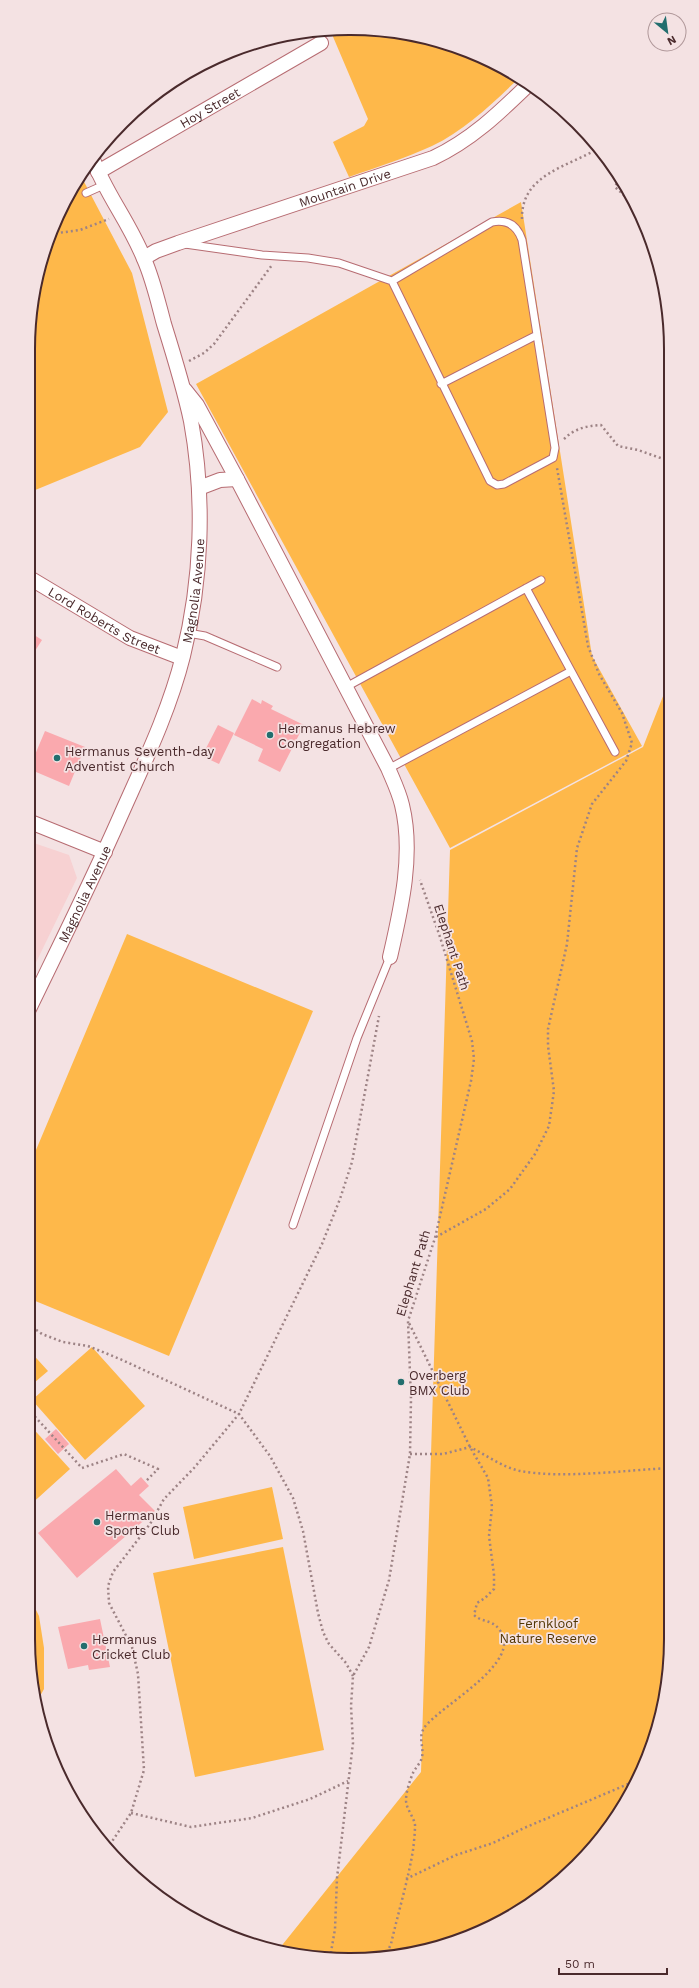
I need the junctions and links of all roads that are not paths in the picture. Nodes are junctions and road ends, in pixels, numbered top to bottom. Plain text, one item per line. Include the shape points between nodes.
1 (322, 43) dead end
2 (524, 88) edge
3 (95, 165) edge
4 (98, 172) junction
5 (104, 185) junction
6 (86, 193) dead end
7 (178, 243) junction
8 (144, 258) junction
9 (392, 281) junction
10 (537, 335) junction
11 (441, 384) junction
12 (183, 388) junction
13 (237, 479) junction
14 (199, 488) junction
15 (541, 580) dead end
16 (35, 581) edge
17 (526, 588) junction
18 (188, 633) junction
19 (182, 658) junction
20 (277, 667) dead end
21 (571, 671) junction
22 (346, 687) junction
23 (615, 752) dead end
24 (388, 769) junction
25 (35, 824) edge
26 (105, 852) junction
27 (390, 957) joint
28 (35, 997) edge
29 (293, 1225) dead end

1 - 4 street, Hoy Street
2 - 7 street, Mountain Drive via 479,131 458,146 433,158
3 - 4 street, Magnolia Avenue
4 - 5 street, Magnolia Avenue
5 - 6 lane
5 - 8 street, Magnolia Avenue
7 - 8 street, Mountain Drive
7 - 9 lane via 339,263
8 - 12 street, Magnolia Avenue
9 - 10 lane via 492,222 505,221 520,234 522,240
9 - 11 lane
10 - 11 lane
10 - 11 lane via 555,451 550,460 507,483 493,484 487,478
12 - 13 street via 197,405
12 - 14 street, Magnolia Avenue via 195,447
13 - 14 street via 220,480
13 - 22 street
14 - 18 street, Magnolia Avenue via 198,555
15 - 17 lane
16 - 19 street, Lord Roberts Street via 130,638
17 - 21 lane
17 - 22 lane
18 - 19 street, Magnolia Avenue
18 - 20 lane via 205,636
19 - 26 street, Magnolia Avenue via 171,695 143,767
21 - 23 lane
21 - 24 lane
22 - 24 street
24 - 27 street via 402,805 407,844 402,902
25 - 26 street
26 - 28 street, Magnolia Avenue
27 - 29 lane via 357,1038

